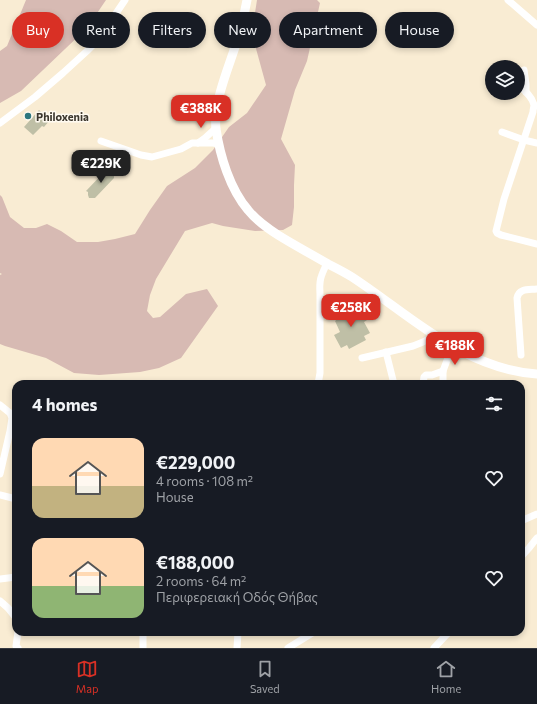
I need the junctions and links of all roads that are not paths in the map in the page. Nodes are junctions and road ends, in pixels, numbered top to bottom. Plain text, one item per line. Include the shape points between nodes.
1 (125, 0) edge
2 (247, 0) edge
3 (508, 0) edge
4 (537, 25) edge
5 (525, 77) edge
6 (526, 92) joint
7 (0, 123) edge
8 (216, 128) junction
9 (502, 132) dead end
10 (524, 140) junction
11 (101, 141) dead end
12 (198, 143) junction
13 (537, 143) edge
14 (219, 144) junction
15 (537, 244) edge
16 (327, 263) junction
17 (537, 290) edge
18 (434, 336) junction
19 (452, 347) junction
20 (386, 352) junction
21 (521, 355) dead end
22 (362, 358) dead end
23 (443, 372) junction
24 (537, 374) edge
25 (319, 380) edge
26 (393, 380) edge
27 (424, 380) edge
28 (443, 380) edge
29 (0, 405) edge
30 (0, 439) edge
31 (8, 442) junction
32 (1, 463) edge
33 (0, 474) edge
34 (0, 495) edge
35 (12, 498) edge
36 (537, 514) edge
37 (525, 519) edge
38 (537, 538) edge
39 (525, 552) edge
40 (12, 578) edge
41 (0, 579) edge
42 (0, 601) edge
43 (12, 613) edge
44 (17, 636) edge
45 (143, 636) edge
46 (238, 636) edge
47 (308, 636) edge
48 (445, 636) edge
49 (18, 648) edge
50 (143, 648) edge
51 (237, 648) edge
52 (288, 648) edge
53 (434, 648) edge

1 - 7 street via 98,40 87,51 35,97
2 - 8 main road via 241,29 218,101
3 - 4 street
5 - 6 street
6 - 10 street via 534,105
8 - 12 street
8 - 14 main road
9 - 10 street
10 - 13 street
10 - 15 street via 496,231
11 - 12 street via 141,155 152,156
12 - 14 street
14 - 16 main road via 235,191 256,219
16 - 18 main road via 351,276
16 - 25 street via 319,284
17 - 21 street via 520,291 517,298
18 - 19 main road
18 - 20 street via 413,346
19 - 23 street
19 - 24 main road via 485,362
20 - 22 street
20 - 26 street
23 - 27 street via 426,375
23 - 28 street
29 - 31 street via 12,418
30 - 31 street
31 - 32 street
32 - 33 street
34 - 35 street
36 - 37 street
38 - 39 street
40 - 41 street
42 - 43 street
44 - 49 street
45 - 50 street
46 - 51 street
47 - 52 street
48 - 53 street

